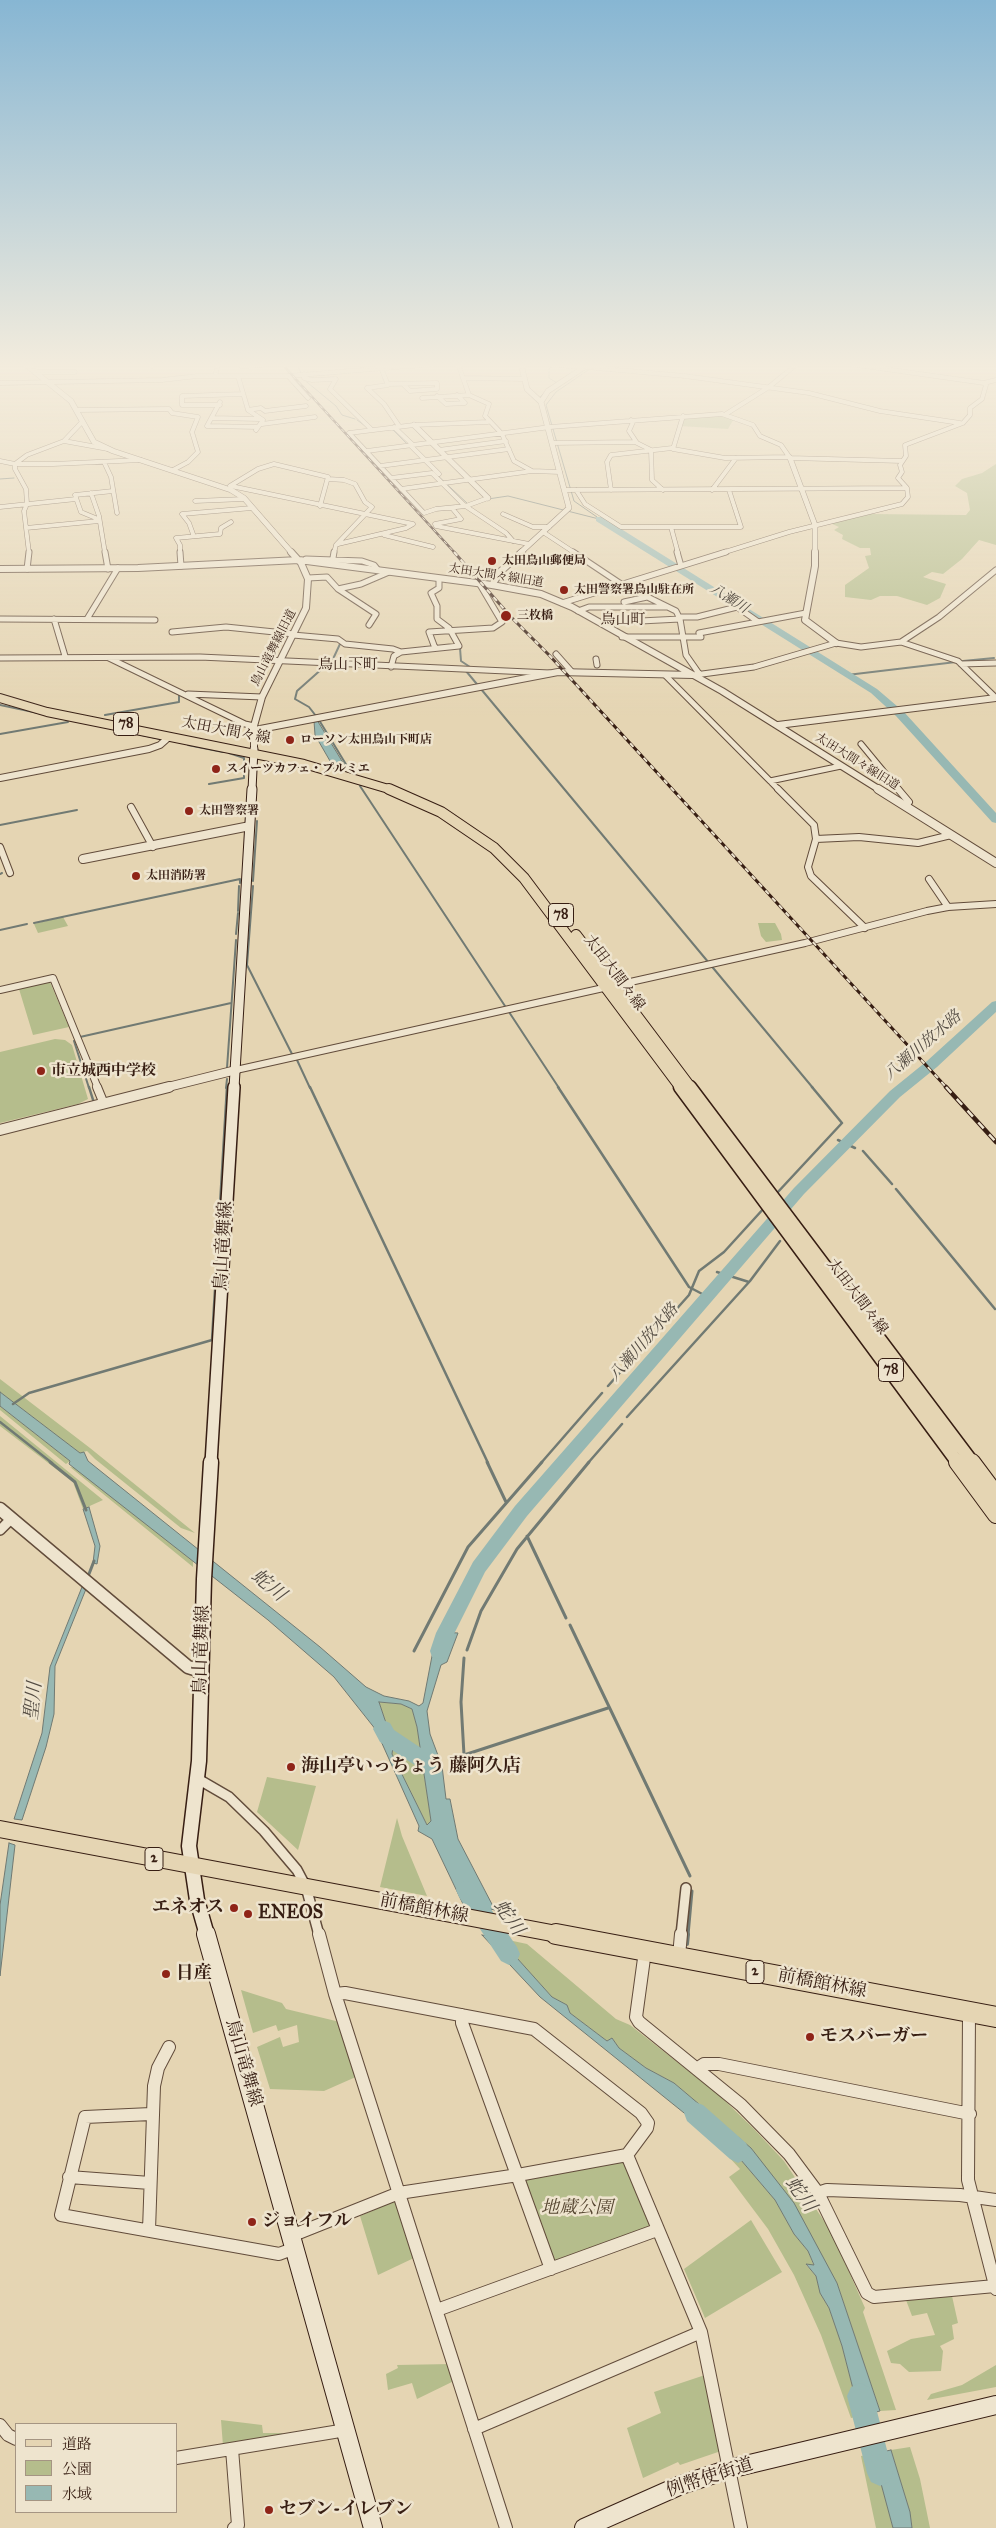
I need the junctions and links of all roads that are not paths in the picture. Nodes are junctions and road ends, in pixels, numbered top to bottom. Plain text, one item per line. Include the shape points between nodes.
1 (22, 482) edge
2 (112, 482) edge
3 (212, 482) edge
4 (238, 482) edge
5 (327, 482) edge
6 (349, 482) edge
7 (395, 482) edge
8 (453, 482) edge
9 (471, 482) edge
10 (566, 482) edge
11 (610, 482) edge
12 (655, 482) edge
13 (716, 482) edge
14 (800, 482) edge
15 (902, 482) edge
16 (444, 483) junction
17 (229, 487) junction
18 (907, 488) junction
19 (401, 489) junction
20 (803, 489) junction
21 (570, 490) junction
22 (611, 490) junction
23 (663, 490) junction
24 (712, 490) junction
25 (729, 490) junction
26 (113, 491) junction
27 (91, 493) junction
28 (488, 498) joint
29 (76, 499) junction
30 (244, 499) junction
31 (195, 501) dead end
32 (27, 504) junction
33 (468, 505) junction
34 (320, 506) junction
35 (0, 507) edge
36 (252, 508) junction
37 (452, 508) junction
38 (217, 511) junction
39 (117, 513) dead end
40 (503, 514) dead end
41 (366, 515) junction
42 (99, 520) junction
43 (815, 525) junction
44 (549, 526) junction
45 (671, 527) junction
46 (26, 528) junction
47 (543, 532) junction
48 (193, 534) dead end
49 (382, 534) junction
50 (513, 541) junction
51 (338, 544) junction
52 (529, 544) junction
53 (433, 547) dead end
54 (334, 558) junction
55 (299, 560) junction
56 (181, 566) junction
57 (678, 567) junction
58 (118, 568) junction
59 (0, 569) edge
60 (27, 569) junction
61 (108, 569) junction
62 (378, 570) junction
63 (996, 570) edge
64 (389, 572) junction
65 (308, 578) junction
66 (439, 578) junction
67 (478, 583) junction
68 (621, 584) junction
69 (492, 585) junction
70 (338, 590) junction
71 (647, 596) junction
72 (622, 602) dead end
73 (562, 603) junction
74 (667, 607) junction
75 (578, 611) junction
76 (652, 612) dead end
77 (806, 613) junction
78 (680, 618) junction
79 (0, 619) edge
80 (54, 619) junction
81 (86, 619) junction
82 (155, 620) dead end
83 (760, 620) junction
84 (654, 621) junction
85 (601, 623) junction
86 (369, 625) dead end
87 (450, 630) junction
88 (172, 632) dead end
89 (294, 634) junction
90 (623, 637) junction
91 (682, 638) junction
92 (901, 642) junction
93 (836, 643) junction
94 (435, 648) junction
95 (401, 652) junction
96 (556, 654) dead end
97 (65, 656) junction
98 (104, 656) junction
99 (0, 658) edge
100 (278, 660) junction
101 (961, 664) junction
102 (996, 664) edge
103 (391, 667) junction
104 (572, 672) junction
105 (552, 673) junction
106 (665, 675) junction
107 (698, 675) junction
108 (0, 693) edge
109 (187, 695) junction
110 (262, 697) junction
111 (0, 698) edge
112 (996, 698) edge
113 (778, 725) junction
114 (255, 728) junction
115 (169, 737) junction
116 (861, 744) dead end
117 (254, 751) junction
118 (841, 766) junction
119 (0, 778) edge
120 (770, 780) junction
121 (906, 806) junction
122 (131, 807) dead end
123 (250, 828) junction
124 (950, 835) junction
125 (816, 839) junction
126 (152, 846) junction
127 (0, 847) edge
128 (996, 863) edge
129 (10, 873) dead end
130 (929, 879) dead end
131 (996, 904) edge
132 (948, 907) junction
133 (864, 928) junction
134 (610, 986) junction
135 (0, 990) edge
136 (236, 1070) junction
137 (104, 1104) junction
138 (0, 1130) edge
139 (786, 1224) junction
140 (996, 1494) edge
141 (0, 1509) edge
142 (996, 1515) edge
143 (11, 1519) junction
144 (0, 1530) edge
145 (201, 1671) junction
146 (198, 1779) junction
147 (0, 1829) edge
148 (191, 1866) junction
149 (306, 1886) junction
150 (686, 1888) dead end
151 (645, 1951) junction
152 (679, 1958) junction
153 (335, 1994) junction
154 (969, 2012) junction
155 (462, 2015) junction
156 (996, 2017) edge
157 (169, 2047) dead end
158 (698, 2068) junction
159 (151, 2114) junction
160 (970, 2114) junction
161 (627, 2155) junction
162 (518, 2175) junction
163 (69, 2177) junction
164 (150, 2183) junction
165 (400, 2193) junction
166 (818, 2193) junction
167 (971, 2196) junction
168 (996, 2200) edge
169 (149, 2230) junction
170 (657, 2230) junction
171 (293, 2242) junction
172 (551, 2269) junction
173 (996, 2287) edge
174 (437, 2310) junction
175 (701, 2332) junction
176 (996, 2405) edge
177 (0, 2425) edge
178 (474, 2429) junction
179 (346, 2430) junction
180 (15, 2438) edge
181 (232, 2449) junction
182 (178, 2458) edge
183 (730, 2469) junction
184 (234, 2528) edge
185 (373, 2528) edge
186 (506, 2528) edge
187 (584, 2528) edge
188 (741, 2528) edge

1 - 32 street
2 - 26 street
3 - 17 street
4 - 17 street
5 - 34 street
6 - 41 street via 356,485 365,502 372,506
7 - 19 street
8 - 16 street
9 - 28 street
10 - 21 street
11 - 22 street
12 - 23 street
13 - 24 street
14 - 20 street
15 - 18 street
16 - 19 street
16 - 33 street
17 - 30 street
17 - 34 street
18 - 20 street
18 - 43 street via 907,499 902,504
19 - 37 street via 424,513
20 - 25 street
20 - 43 street
21 - 22 street
21 - 44 street via 569,508
21 - 45 street via 619,526
22 - 23 street
23 - 24 street
24 - 25 street
25 - 45 street via 741,527
26 - 27 street
26 - 39 street
27 - 29 street via 75,495
27 - 42 street
28 - 33 street
29 - 32 street
29 - 42 street via 81,512
30 - 31 street
30 - 36 street
32 - 35 street
32 - 46 street via 24,511
33 - 37 street
33 - 50 street
34 - 41 street
36 - 38 street
36 - 55 street
37 - 50 street via 461,518 436,526
38 - 48 street via 182,514
38 - 56 street via 222,519 229,522 221,528 220,534 176,538 180,545
40 - 44 street via 533,527
41 - 49 street via 413,524
41 - 51 street
42 - 46 street
42 - 61 street
43 - 57 street
43 - 77 street via 815,566
44 - 47 street
45 - 57 street
46 - 60 street
47 - 52 street
47 - 68 street
49 - 51 street
49 - 53 street
50 - 52 street
51 - 54 street
52 - 69 street via 501,571
54 - 55 street
54 - 62 street via 362,561
55 - 56 street, 太田大間々線旧道
55 - 62 street, 太田大間々線旧道
55 - 65 street
56 - 58 street, 太田大間々線旧道
57 - 68 street
58 - 61 street, 太田大間々線旧道
58 - 81 street
59 - 60 street, 太田大間々線旧道
60 - 61 street, 太田大間々線旧道
62 - 64 street, 太田大間々線旧道
63 - 92 street via 939,617
64 - 66 street, 太田大間々線旧道
64 - 70 street
65 - 70 street via 327,577
65 - 89 street, 鳥山竜舞線旧道 via 306,608
66 - 67 street, 太田大間々線旧道
66 - 87 street via 440,588 431,594 437,606 437,619
67 - 69 street, 太田大間々線旧道
67 - 87 street via 502,622 493,628
68 - 71 street
68 - 73 street
69 - 73 street, 太田大間々線旧道 via 528,591
70 - 86 street via 376,614
71 - 72 street
71 - 74 street
73 - 75 street, 太田大間々線旧道
74 - 75 street via 589,607
74 - 78 street via 676,611
75 - 85 street, 太田大間々線旧道
76 - 84 street
77 - 83 street
77 - 93 street via 808,624
78 - 83 street via 737,608
78 - 84 street
78 - 91 street
79 - 80 street
80 - 81 street
80 - 97 street
81 - 82 street
83 - 91 street via 699,633 701,637
84 - 85 street
85 - 90 street, 太田大間々線旧道
87 - 94 street via 428,633
87 - 94 street via 459,646
88 - 89 street via 226,627
89 - 95 street
89 - 100 street, 鳥山竜舞線旧道
90 - 91 street
90 - 107 street, 太田大間々線旧道
91 - 107 street via 686,656
92 - 93 street via 860,647
92 - 101 street
93 - 107 street via 754,667
94 - 95 street
95 - 103 street via 394,656
96 - 104 street
97 - 98 street
97 - 99 street
98 - 100 street
98 - 109 street
100 - 103 street
100 - 110 street, 鳥山竜舞線旧道
101 - 102 street
101 - 112 street
103 - 105 street
104 - 105 street
104 - 106 street
105 - 114 street
106 - 107 street
106 - 120 street
107 - 113 street, 太田大間々線旧道
108 - 117 main road, 太田大間々線 / 78 via 75,714
109 - 110 street
109 - 114 street
110 - 114 street, 鳥山竜舞線旧道
111 - 115 main road, 太田大間々線 / 78 via 47,712
112 - 113 street
113 - 118 street, 太田大間々線旧道
114 - 117 street, 鳥山竜舞線旧道
115 - 117 main road, 太田大間々線 / 78
115 - 119 street via 157,746 139,752
116 - 121 street via 909,802
117 - 123 main road, 鳥山竜舞線
117 - 134 main road, 太田大間々線 / 78 via 374,783 441,812 476,834 524,878
118 - 120 street
118 - 121 street, 太田大間々線旧道
120 - 125 street via 814,825
121 - 124 street, 太田大間々線旧道
122 - 126 street
123 - 126 street
123 - 136 main road, 鳥山竜舞線
124 - 125 street via 918,843 859,837
124 - 128 street, 太田大間々線旧道
125 - 133 street via 808,867 810,876
126 - 126 street via 83,858
127 - 129 street
130 - 132 street
131 - 132 street
132 - 133 street
133 - 134 street
134 - 136 street
134 - 139 main road, 太田大間々線 / 78
135 - 137 street via 53,978
136 - 137 street
136 - 145 main road, 鳥山竜舞線 via 204,1576
137 - 138 street
139 - 140 main road, 太田大間々線 / 78
139 - 142 main road, 太田大間々線 / 78
141 - 143 street
143 - 144 street
143 - 145 street via 188,1667
145 - 146 main road, 鳥山竜舞線
146 - 148 main road, 鳥山竜舞線 via 190,1836
146 - 149 street via 229,1798 264,1831 297,1870
147 - 148 main road, 前橋館林線 / 2
148 - 149 main road, 前橋館林線 / 2
148 - 171 main road, 鳥山竜舞線
149 - 151 main road, 前橋館林線 / 2
149 - 153 street
150 - 152 street
151 - 152 main road, 前橋館林線 / 2
151 - 158 street via 636,2017
152 - 154 main road, 前橋館林線 / 2
153 - 155 street via 345,1992
153 - 165 street
154 - 156 main road, 前橋館林線 / 2
154 - 160 street
155 - 161 street via 534,2029 641,2113 648,2123 647,2128
155 - 162 street via 462,2023
157 - 159 street via 155,2078
158 - 160 street via 704,2064 719,2064
158 - 166 street via 764,2126
159 - 163 street via 85,2118
159 - 164 street
160 - 167 street via 968,2180
161 - 162 street
161 - 170 street
162 - 165 street
162 - 172 street
163 - 164 street
163 - 169 street via 61,2215
164 - 169 street
165 - 171 street
165 - 174 street
166 - 167 street via 827,2190
166 - 173 street via 867,2293 874,2298
167 - 168 street
167 - 173 street
169 - 171 street via 279,2254
170 - 172 street
170 - 175 street
171 - 179 main road, 鳥山竜舞線
172 - 174 street
174 - 178 street
175 - 178 street
175 - 183 street
176 - 183 main road, 例幣使街道
177 - 180 street
178 - 186 street
179 - 181 street
179 - 185 main road, 鳥山竜舞線
181 - 182 street
181 - 184 street via 238,2525
183 - 187 main road, 例幣使街道 via 681,2484
183 - 188 street

